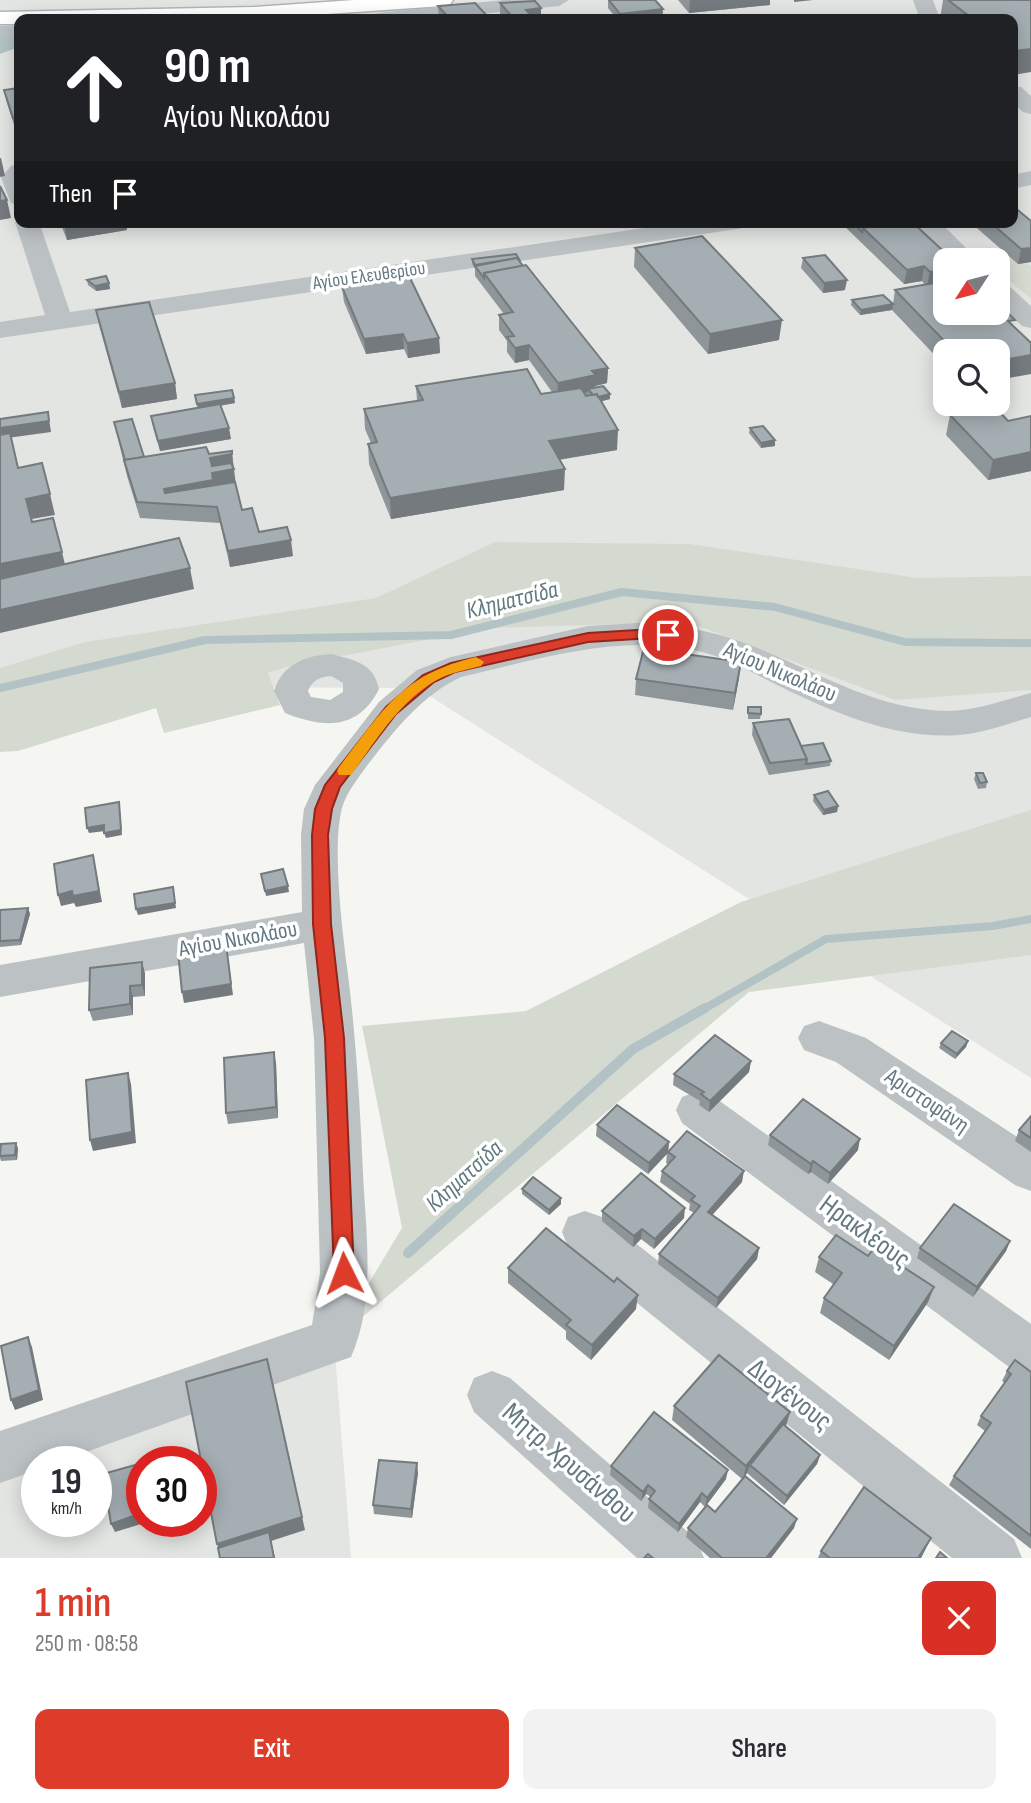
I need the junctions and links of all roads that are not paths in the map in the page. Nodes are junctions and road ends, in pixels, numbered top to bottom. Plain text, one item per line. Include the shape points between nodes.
1 (289, 0) edge
2 (443, 0) edge
3 (559, 0) edge
4 (0, 7) edge
5 (230, 14) edge
6 (426, 14) edge
7 (29, 228) edge
8 (696, 228) edge
9 (932, 228) edge
10 (953, 248) edge
11 (1010, 300) edge
12 (1031, 320) edge
13 (60, 321) junction
14 (0, 330) edge
15 (1031, 705) edge
16 (322, 924) junction
17 (0, 981) edge
18 (819, 1038) dead end
19 (698, 1110) dead end
20 (1031, 1171) edge
21 (585, 1232) dead end
22 (1031, 1353) edge
23 (492, 1395) dead end
24 (0, 1457) edge
25 (677, 1558) edge
26 (995, 1558) edge

1 - 4 highway
2 - 5 highway
3 - 6 street
7 - 13 street
8 - 13 street, Αγίου Ελευθερίου
9 - 10 street
11 - 12 street
13 - 14 street, Αγίου Ελευθερίου
15 - 16 street, Αγίου Νικολάου via 970,721 916,722 887,716 731,650 653,633 588,638 451,668 374,706 333,785 323,809 320,835
16 - 17 street, Αγίου Νικολάου
16 - 24 street via 335,1038 344,1273 334,1341
18 - 20 street, Αριστοφάνη via 851,1050
19 - 22 street, Ηρακλέους
21 - 26 street, Διογένους
23 - 25 street, Μητρ. Χρυσάνθου

